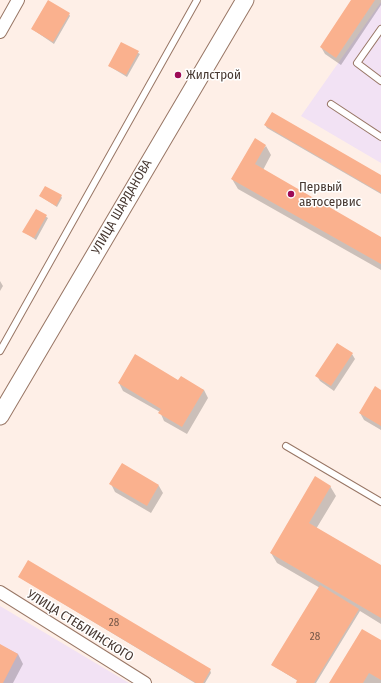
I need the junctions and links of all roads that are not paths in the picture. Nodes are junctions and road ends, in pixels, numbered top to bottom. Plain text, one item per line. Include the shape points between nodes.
1 (18, 0) edge
2 (197, 0) edge
3 (245, 0) edge
4 (381, 29) edge
5 (0, 32) edge
6 (381, 81) edge
7 (331, 104) dead end
8 (381, 137) edge
9 (0, 351) edge
10 (0, 416) edge
11 (286, 446) dead end
12 (381, 502) edge
13 (0, 592) edge
14 (145, 683) edge

1 - 5 street
2 - 9 lane
3 - 10 main road, УЛИЦА ШАРДАНОВА
4 - 6 lane via 357,63
7 - 8 lane
11 - 12 lane
13 - 14 street, УЛИЦА СТЕБЛИНСКОГО

